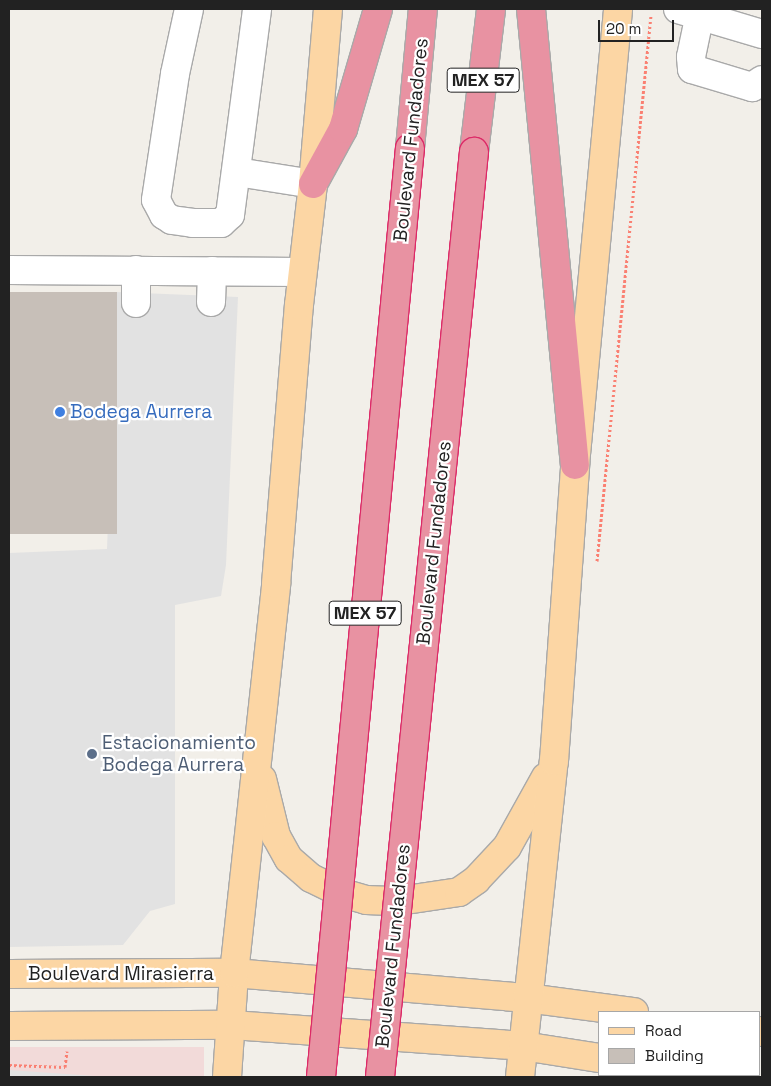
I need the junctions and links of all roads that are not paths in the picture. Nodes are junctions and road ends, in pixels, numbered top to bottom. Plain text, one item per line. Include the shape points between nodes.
1 (189, 9) edge
2 (257, 9) edge
3 (328, 9) edge
4 (378, 9) edge
5 (423, 9) edge
6 (491, 9) edge
7 (531, 9) edge
8 (618, 9) edge
9 (693, 11) edge
10 (762, 34) edge
11 (762, 80) edge
12 (236, 172) junction
13 (313, 184) junction
14 (9, 270) edge
15 (136, 270) junction
16 (212, 271) junction
17 (302, 272) junction
18 (136, 302) dead end
19 (211, 302) dead end
20 (575, 465) junction
21 (257, 750) junction
22 (554, 761) junction
23 (234, 973) junction
24 (9, 974) edge
25 (527, 998) junction
26 (626, 1011) edge
27 (232, 1025) junction
28 (9, 1026) edge
29 (523, 1046) junction
30 (598, 1058) edge
31 (227, 1077) edge
32 (321, 1077) edge
33 (380, 1077) edge
34 (520, 1077) edge

1 - 12 lane via 175,74 156,200 159,208 172,220 220,223 230,215
2 - 12 lane
3 - 13 main road
4 - 13 highway via 342,129
5 - 32 highway, Boulevard Fundadores / MEX 57, bridge
6 - 33 highway, Boulevard Fundadores / MEX 57, bridge
7 - 20 highway
8 - 20 main road
9 - 10 lane
9 - 11 lane via 692,69 752,87
12 - 13 lane
13 - 17 main road
14 - 15 lane
15 - 16 lane
15 - 18 lane
16 - 17 lane
16 - 19 lane
17 - 21 main road via 276,584
20 - 22 main road
21 - 22 main road via 264,796 276,836 288,859 311,878 366,900 434,897 459,892 476,880 507,848
21 - 23 main road
22 - 25 main road
23 - 24 main road, Boulevard Mirasierra
23 - 25 main road, Boulevard Mirasierra
23 - 27 main road
25 - 26 main road, Boulevard Mirasierra
25 - 29 main road
27 - 28 main road
27 - 29 main road
27 - 31 main road
29 - 30 main road
29 - 34 main road

